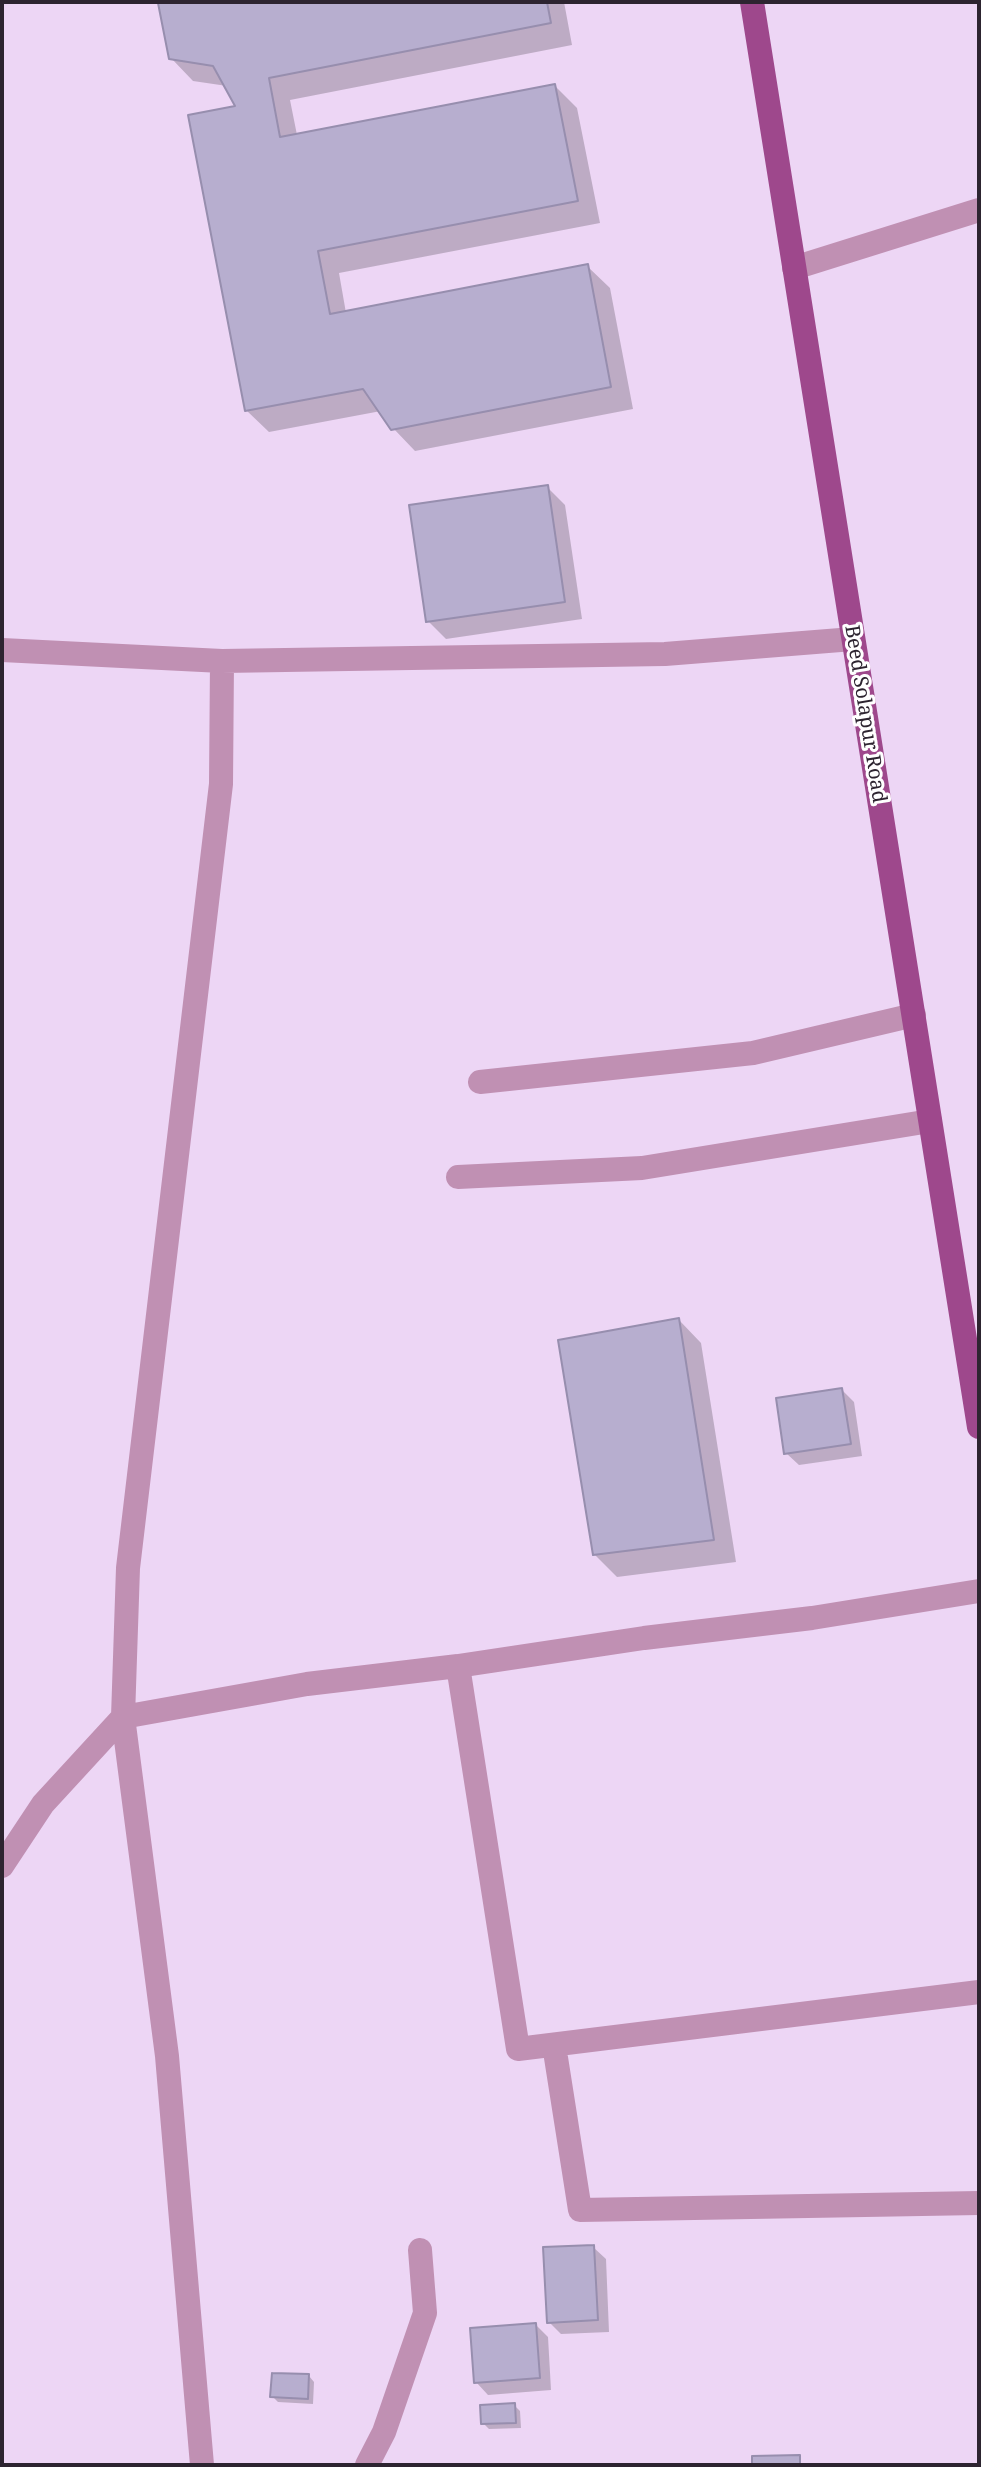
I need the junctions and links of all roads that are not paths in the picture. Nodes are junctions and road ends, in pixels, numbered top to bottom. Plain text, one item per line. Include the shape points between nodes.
1 (752, 2) edge
2 (979, 210) edge
3 (794, 268) junction
4 (853, 639) junction
5 (2, 650) edge
6 (222, 661) junction
7 (914, 1015) junction
8 (480, 1082) dead end
9 (930, 1121) junction
10 (458, 1177) dead end
11 (979, 1427) edge
12 (979, 1591) edge
13 (458, 1666) junction
14 (123, 1717) junction
15 (2, 1866) edge
16 (979, 1992) edge
17 (554, 2045) junction
18 (979, 2203) edge
19 (420, 2250) dead end
20 (202, 2465) edge
21 (367, 2465) edge

1 - 3 main road, Beed Solapur Road
2 - 3 street
3 - 4 main road, Beed Solapur Road
4 - 6 street via 665,654
4 - 7 main road, Beed Solapur Road
5 - 6 street
6 - 14 street via 221,784 128,1568
7 - 8 street via 753,1053
7 - 9 main road, Beed Solapur Road
9 - 10 street via 642,1168
9 - 11 main road, Beed Solapur Road
12 - 13 street
13 - 14 street via 307,1684
13 - 17 street via 518,2049
14 - 15 street via 43,1804
14 - 20 street via 167,2056
16 - 17 street
17 - 18 street via 580,2210
19 - 21 street via 425,2313 384,2432

